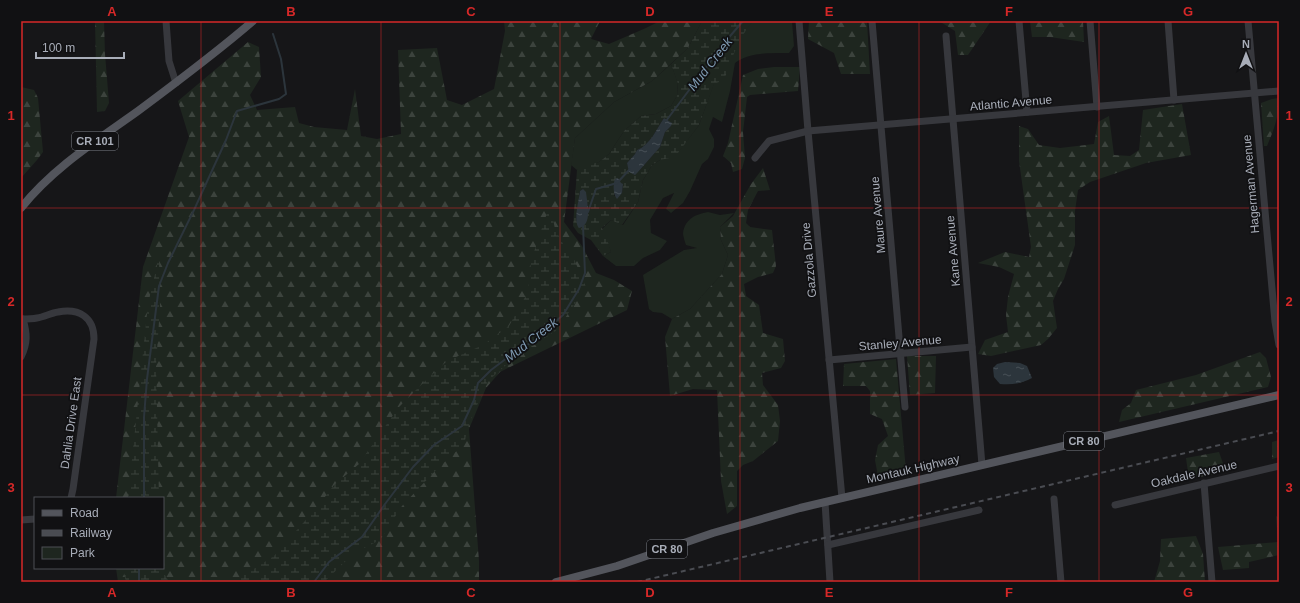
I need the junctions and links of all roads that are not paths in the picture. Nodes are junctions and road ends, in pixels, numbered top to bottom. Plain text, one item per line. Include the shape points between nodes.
1 (166, 21) edge
2 (253, 21) edge
3 (799, 21) edge
4 (872, 21) edge
5 (1020, 21) edge
6 (1090, 21) edge
7 (1168, 21) edge
8 (1248, 21) edge
9 (946, 36) dead end
10 (176, 83) junction
11 (1279, 91) edge
12 (1254, 93) junction
13 (1174, 100) junction
14 (1097, 106) junction
15 (1027, 112) junction
16 (953, 118) junction
17 (881, 124) junction
18 (808, 131) junction
19 (755, 158) dead end
20 (21, 208) edge
21 (22, 319) edge
22 (1279, 346) edge
23 (972, 347) junction
24 (902, 353) junction
25 (21, 357) edge
26 (829, 360) junction
27 (1279, 395) edge
28 (906, 407) dead end
29 (982, 465) junction
30 (1279, 466) edge
31 (1204, 482) junction
32 (70, 497) edge
33 (842, 498) junction
34 (1054, 499) dead end
35 (825, 502) junction
36 (1115, 505) dead end
37 (979, 510) dead end
38 (34, 518) edge
39 (21, 520) edge
40 (828, 545) junction
41 (556, 582) edge
42 (830, 582) edge
43 (1061, 582) edge
44 (1212, 582) edge

1 - 10 street via 170,65
2 - 10 main road, CR 101
3 - 18 street, Gazzola Drive
4 - 17 street, Maure Avenue
5 - 15 street
6 - 14 street
7 - 13 street
8 - 12 street, Hagerman Avenue
9 - 16 street, Kane Avenue
10 - 20 main road, CR 101 via 69,160
11 - 12 street, Atlantic Avenue
12 - 13 street, Atlantic Avenue
12 - 22 street, Hagerman Avenue
13 - 14 street, Atlantic Avenue
14 - 15 street, Atlantic Avenue
15 - 16 street, Atlantic Avenue
16 - 17 street, Atlantic Avenue
16 - 23 street, Kane Avenue
17 - 18 street, Atlantic Avenue
17 - 24 street, Maure Avenue
18 - 19 street, Atlantic Avenue via 769,141
18 - 26 street, Gazzola Drive
21 - 25 street via 27,340
21 - 32 street, Dahlia Drive East via 68,311 88,318 92,325 94,339 74,489
23 - 24 street, Stanley Avenue
23 - 29 street, Kane Avenue
24 - 26 street, Stanley Avenue
24 - 28 street, Maure Avenue
26 - 33 street, Gazzola Drive
27 - 29 main road, Montauk Highway / CR 80
29 - 33 main road, Montauk Highway / CR 80
30 - 31 street, Oakdale Avenue
31 - 36 street, Oakdale Avenue
31 - 44 street
33 - 35 main road, Montauk Highway / CR 80
34 - 43 street
35 - 40 street
35 - 41 main road, Montauk Highway / CR 80 via 748,522 623,564
37 - 40 street
38 - 39 street
40 - 42 street

